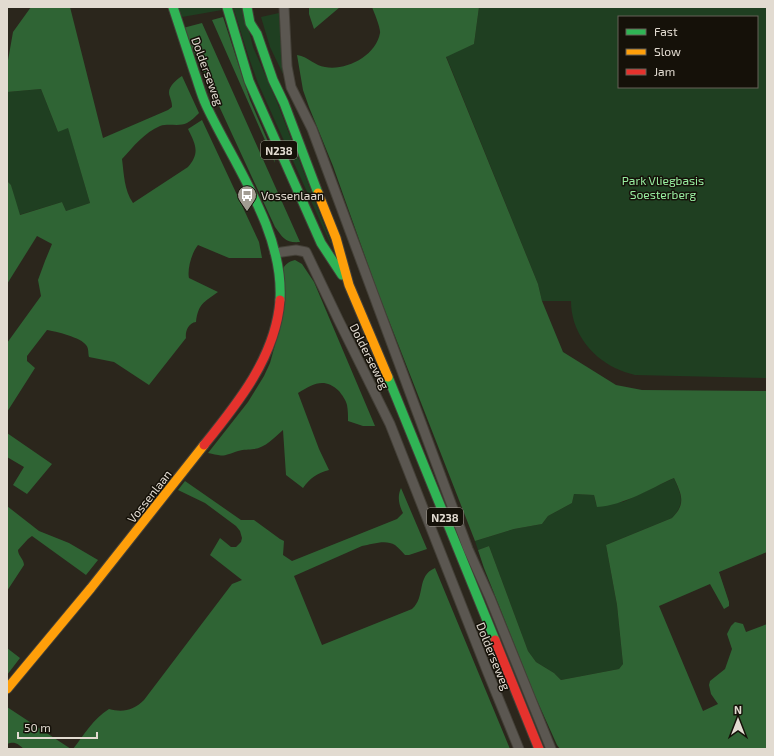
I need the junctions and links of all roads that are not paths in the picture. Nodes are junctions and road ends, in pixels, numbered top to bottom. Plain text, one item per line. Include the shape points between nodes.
1 (173, 7) edge
2 (227, 7) edge
3 (246, 7) edge
4 (253, 7) edge
5 (284, 7) edge
6 (256, 34) junction
7 (275, 254) junction
8 (349, 285) junction
9 (7, 689) edge
10 (519, 749) edge
11 (539, 749) edge
12 (551, 749) edge

1 - 7 main road, Dolderseweg via 206,105 258,208
2 - 8 main road, Dolderseweg / N238 via 249,81 321,243
3 - 6 main road, Dolderseweg / N238
4 - 6 main road, Dolderseweg / N238
5 - 12 street, Dolderseweg via 287,66 291,87 312,129 468,549
6 - 8 main road, Dolderseweg / N238 via 336,238
7 - 9 main road, Vossenlaan via 279,272 280,309 267,350 253,378 236,405 96,582
7 - 10 street, Dolderseweg via 296,250 306,252 390,424
8 - 11 main road, Dolderseweg / N238

